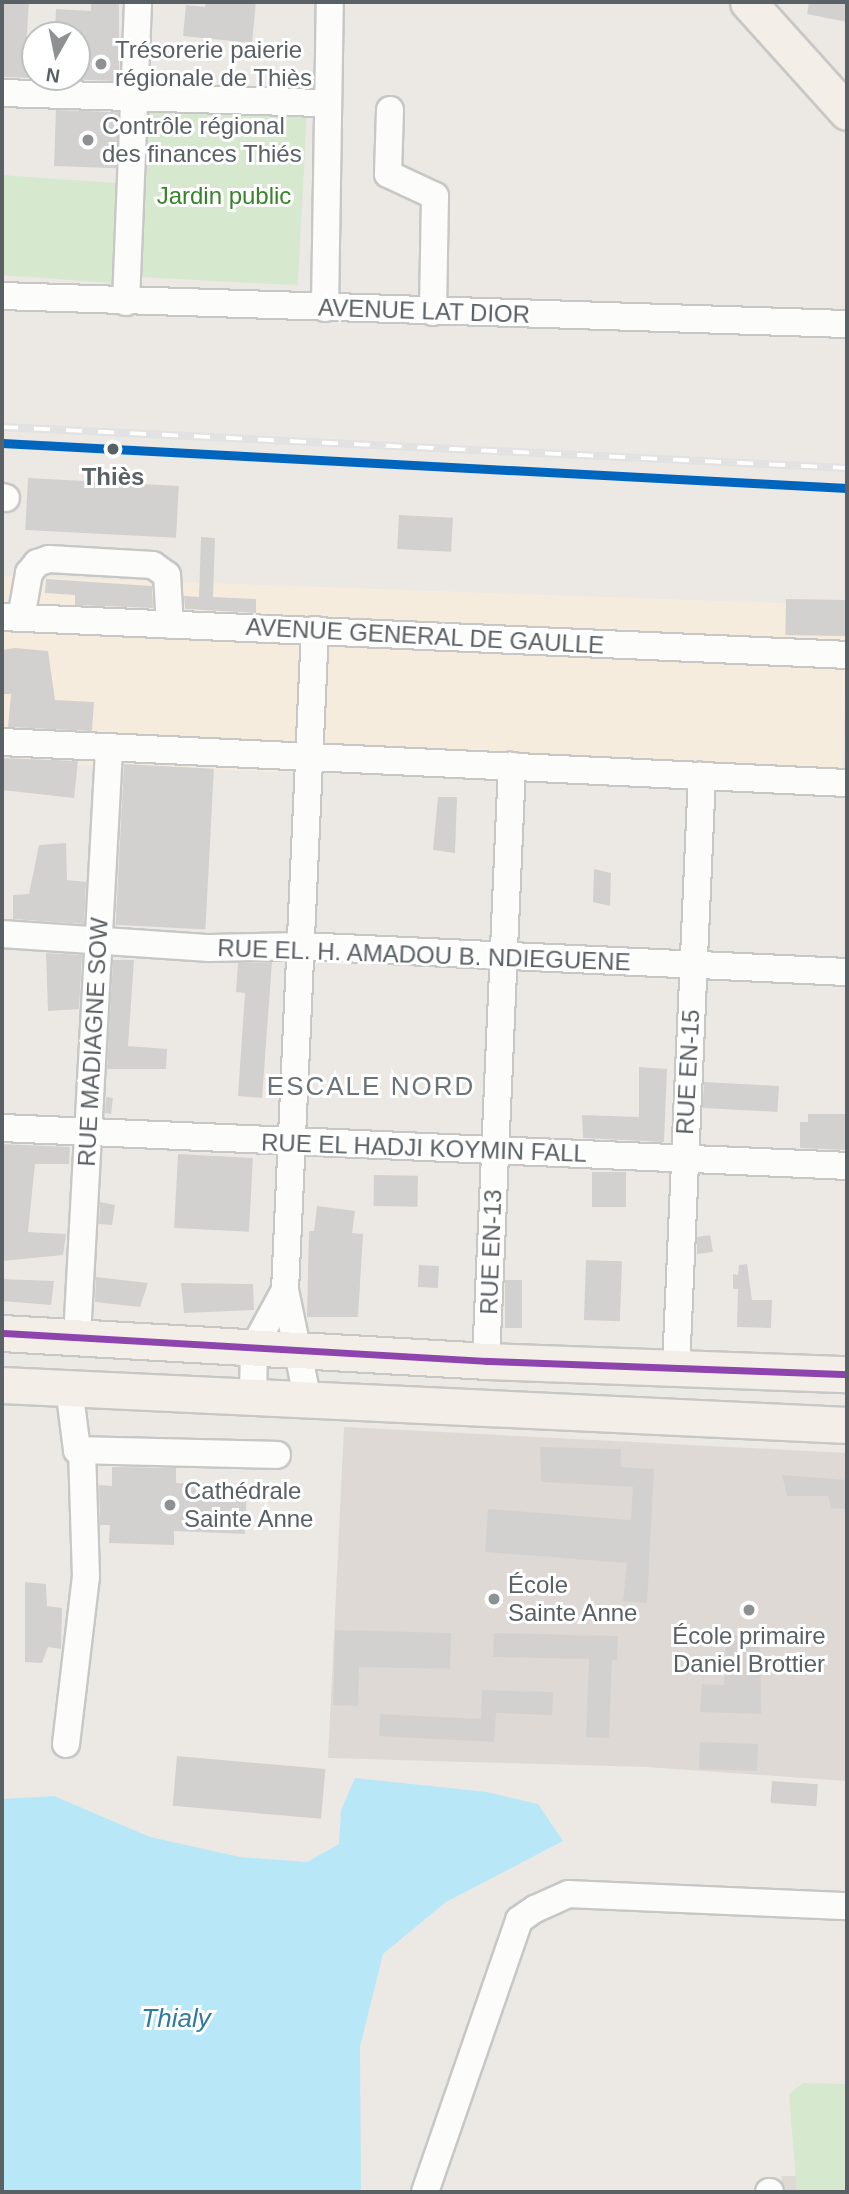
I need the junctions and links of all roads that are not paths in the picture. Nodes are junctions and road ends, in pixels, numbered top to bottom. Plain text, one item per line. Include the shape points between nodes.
1 (138, 2) edge
2 (330, 2) edge
3 (763, 7) edge
4 (2, 93) edge
5 (135, 97) junction
6 (328, 103) junction
7 (390, 110) dead end
8 (847, 112) edge
9 (2, 296) edge
10 (127, 302) junction
11 (325, 308) junction
12 (433, 312) junction
13 (847, 324) edge
14 (11, 617) edge
15 (170, 625) junction
16 (315, 630) junction
17 (847, 655) edge
18 (2, 742) edge
19 (109, 748) junction
20 (312, 756) junction
21 (512, 766) junction
22 (702, 776) junction
23 (847, 783) edge
24 (2, 934) edge
25 (98, 939) junction
26 (302, 946) junction
27 (504, 956) junction
28 (693, 965) junction
29 (847, 972) edge
30 (2, 1128) edge
31 (89, 1134) junction
32 (292, 1142) junction
33 (495, 1150) junction
34 (684, 1159) junction
35 (847, 1166) edge
36 (285, 1290) junction
37 (2, 1333) edge
38 (77, 1336) junction
39 (254, 1347) junction
40 (300, 1350) junction
41 (486, 1361) junction
42 (676, 1368) junction
43 (847, 1374) edge
44 (2, 1385) edge
45 (69, 1388) junction
46 (253, 1398) junction
47 (308, 1401) junction
48 (847, 1425) edge
49 (82, 1451) junction
50 (277, 1455) dead end
51 (66, 1744) dead end
52 (847, 1906) edge
53 (425, 2192) edge

1 - 5 street
2 - 6 street
3 - 8 main road
4 - 5 street
5 - 6 street
5 - 10 street
6 - 11 street
7 - 12 street via 388,174 435,197
9 - 10 street, AVENUE LAT DIOR
10 - 11 street, AVENUE LAT DIOR
11 - 12 street, AVENUE LAT DIOR
12 - 13 street, AVENUE LAT DIOR
14 - 15 street, AVENUE GENERAL DE GAULLE
14 - 15 street via 29,573 37,563 49,559 153,565 167,575
15 - 16 street, AVENUE GENERAL DE GAULLE
16 - 17 street, AVENUE GENERAL DE GAULLE
16 - 20 street
18 - 19 street
19 - 20 street
19 - 25 street, RUE MADIAGNE SOW
20 - 21 street
20 - 26 street
21 - 22 street
21 - 27 street, RUE EN-13
22 - 23 street
22 - 28 street, RUE EN-15
24 - 25 street, RUE EL. H. AMADOU B. NDIEGUENE
25 - 26 street, RUE EL. H. AMADOU B. NDIEGUENE via 210,948
25 - 31 street, RUE MADIAGNE SOW
26 - 27 street, RUE EL. H. AMADOU B. NDIEGUENE
26 - 32 street
27 - 28 street, RUE EL. H. AMADOU B. NDIEGUENE
27 - 33 street, RUE EN-13
28 - 29 street, RUE EL. H. AMADOU B. NDIEGUENE
28 - 34 street, RUE EN-15
30 - 31 street, RUE EL HADJI KOYMIN FALL
31 - 32 street, RUE EL HADJI KOYMIN FALL
31 - 38 street, RUE MADIAGNE SOW
32 - 33 street, RUE EL HADJI KOYMIN FALL
32 - 36 street
33 - 34 street, RUE EL HADJI KOYMIN FALL
33 - 41 street, RUE EN-13
34 - 35 street, RUE EL HADJI KOYMIN FALL
34 - 42 street, RUE EN-15
36 - 39 street
36 - 40 street
37 - 38 main road
38 - 39 main road
39 - 40 main road
39 - 46 street
40 - 41 main road
40 - 47 street
41 - 42 main road
42 - 43 main road
44 - 45 main road
45 - 46 main road
45 - 49 street via 73,1447
46 - 47 main road
47 - 48 main road
49 - 50 street
49 - 51 street via 86,1577
52 - 53 street via 569,1894 535,1909 519,1920

